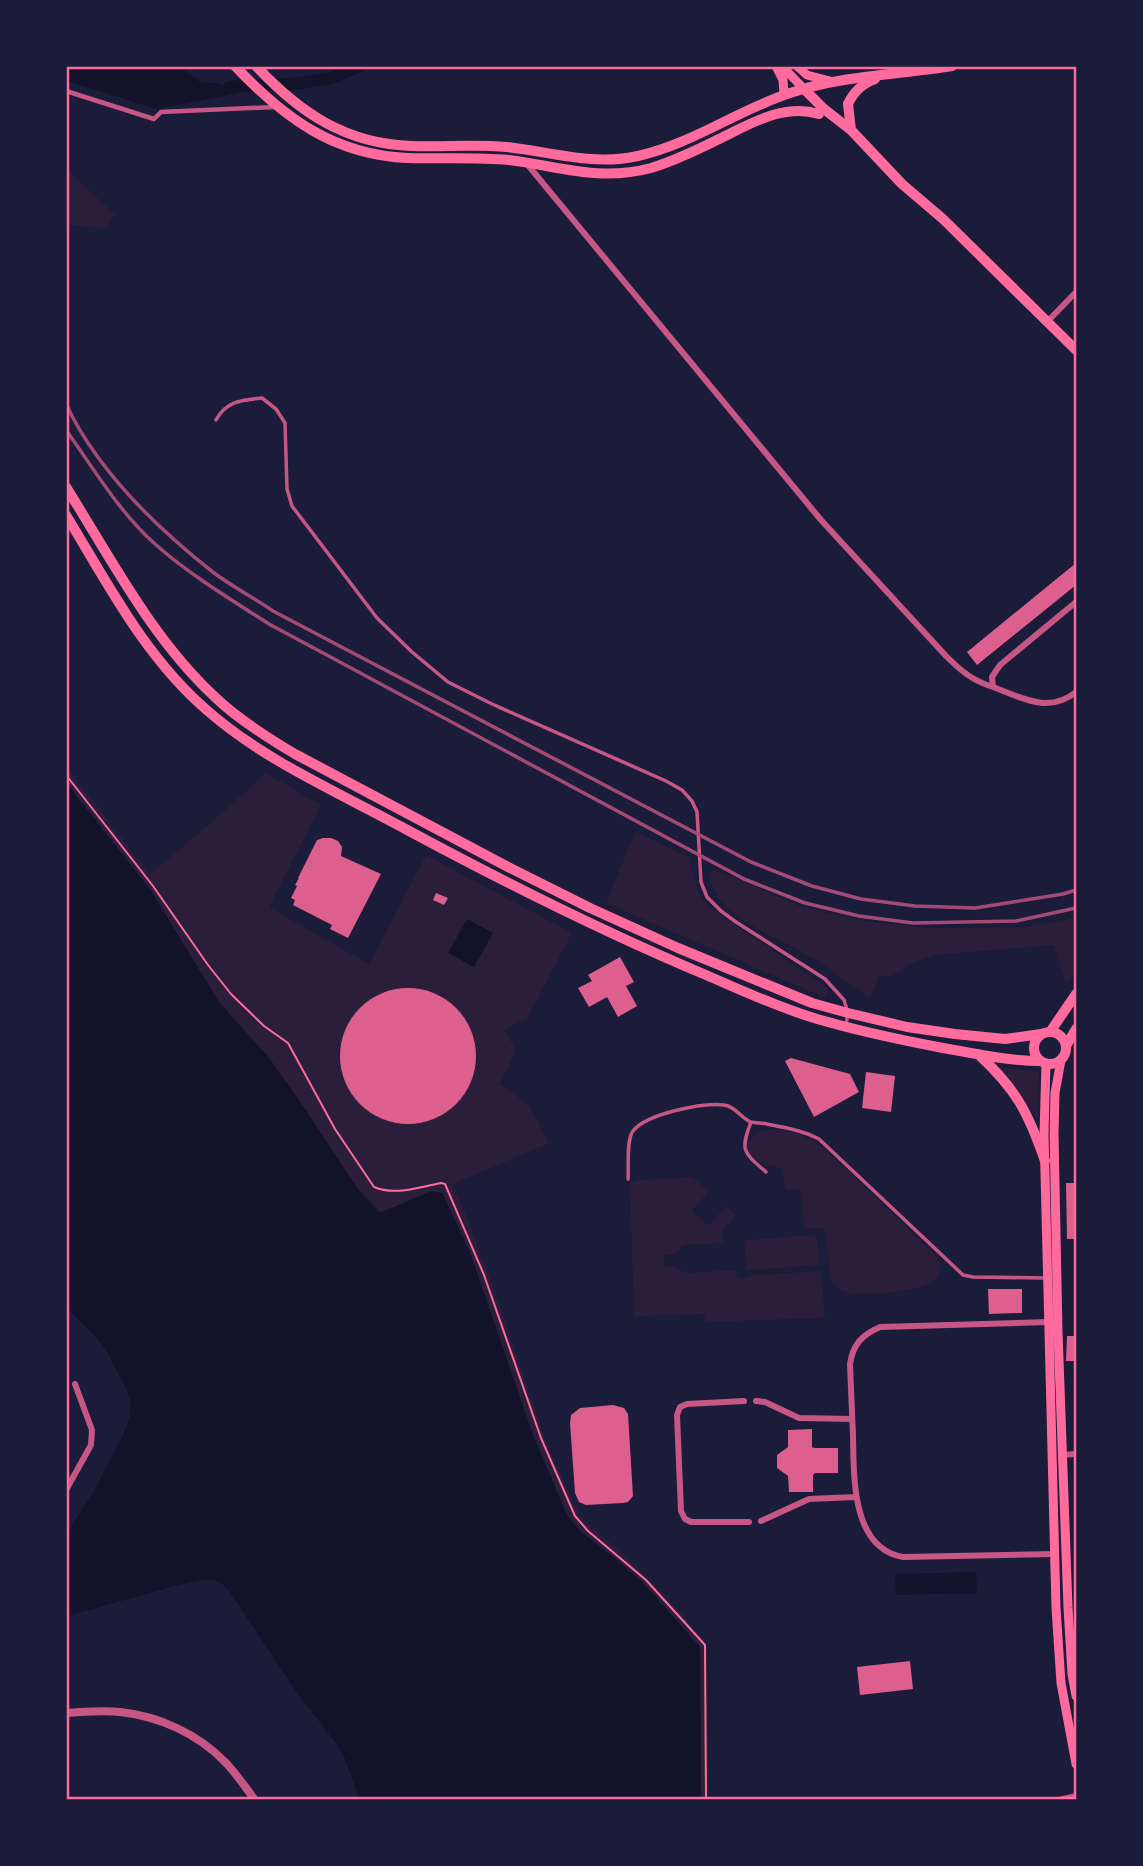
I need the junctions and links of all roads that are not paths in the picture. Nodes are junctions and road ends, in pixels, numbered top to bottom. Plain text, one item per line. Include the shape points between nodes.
1 (234, 66) edge
2 (776, 66) edge
3 (782, 66) edge
4 (797, 66) edge
5 (952, 66) edge
6 (261, 70) edge
7 (888, 75) junction
8 (834, 81) junction
9 (804, 89) junction
10 (66, 91) edge
11 (785, 95) junction
12 (279, 107) junction
13 (850, 130) junction
14 (528, 150) junction
15 (526, 163) junction
16 (1076, 292) edge
17 (1047, 323) junction
18 (1076, 350) edge
19 (216, 420) dead end
20 (66, 487) edge
21 (66, 515) edge
22 (1076, 602) edge
23 (993, 687) junction
24 (1076, 692) edge
25 (590, 908) junction
26 (584, 921) junction
27 (763, 984) junction
28 (1076, 994) edge
29 (758, 996) junction
30 (848, 1013) junction
31 (846, 1027) junction
32 (1076, 1029) edge
33 (1046, 1033) junction
34 (1066, 1046) junction
35 (978, 1054) junction
36 (1061, 1060) junction
37 (1044, 1062) junction
38 (751, 1122) junction
39 (1045, 1161) junction
40 (766, 1172) dead end
41 (628, 1180) dead end
42 (1048, 1278) junction
43 (1049, 1322) junction
44 (75, 1384) dead end
45 (744, 1401) dead end
46 (756, 1401) dead end
47 (852, 1419) junction
48 (1076, 1454) edge
49 (1058, 1455) junction
50 (66, 1490) edge
51 (856, 1497) junction
52 (761, 1521) dead end
53 (749, 1522) dead end
54 (1055, 1554) junction
55 (1076, 1696) edge
56 (66, 1713) edge
57 (1076, 1764) edge
58 (1076, 1796) edge
59 (255, 1800) edge
60 (1059, 1800) edge

1 - 12 main road
2 - 11 main road
3 - 9 main road
4 - 8 main road via 807,75
5 - 7 main road
6 - 14 main road via 297,105 339,131 412,146
7 - 8 main road
7 - 13 main road via 863,83 851,97 847,110
8 - 9 main road
9 - 11 main road
9 - 13 main road
10 - 12 street via 154,119 161,111
11 - 14 main road via 639,156 595,160
12 - 15 main road via 330,141 367,153
13 - 15 main road via 819,114 800,111 768,116 676,160 636,172 586,174
13 - 17 main road
14 - 15 main road
15 - 23 street via 821,520 946,656 964,673
16 - 17 street
17 - 18 main road
19 - 30 lane via 234,402 248,399 262,398 276,409 285,423 292,506 377,618 448,682 682,790 697,812 699,865 706,897 736,922 825,979 844,1000
20 - 25 main road via 152,627 216,699 295,754
21 - 26 main road via 138,633 208,712 273,757
22 - 23 street via 1000,665 992,677
23 - 24 street via 1055,704
25 - 26 main road
25 - 27 main road
26 - 29 main road
27 - 29 main road
27 - 30 main road
28 - 33 main road
29 - 31 main road
30 - 31 lane
30 - 33 main road via 979,1037 1005,1039
31 - 35 main road
32 - 34 main road
33 - 34 main road via 1061,1035
33 - 37 main road via 1034,1044
34 - 36 main road
35 - 37 main road
35 - 39 main road via 1023,1106
36 - 37 main road
36 - 49 main road via 1054,1134
37 - 39 main road
38 - 40 lane via 745,1150
38 - 41 lane via 724,1105 659,1114 632,1133
38 - 42 lane via 798,1130 819,1139 963,1275
39 - 42 main road
42 - 43 main road
43 - 47 street via 887,1326 867,1332 855,1347 850,1364
43 - 49 main road
44 - 50 street via 92,1437
45 - 53 street via 687,1404 677,1415 685,1519
46 - 47 street via 799,1418
47 - 51 street
48 - 49 street
49 - 54 main road
49 - 55 main road
51 - 52 street via 810,1499
51 - 54 street via 872,1538 890,1555
54 - 57 main road via 1061,1683
56 - 59 street via 120,1712 180,1729 226,1763
58 - 60 street

